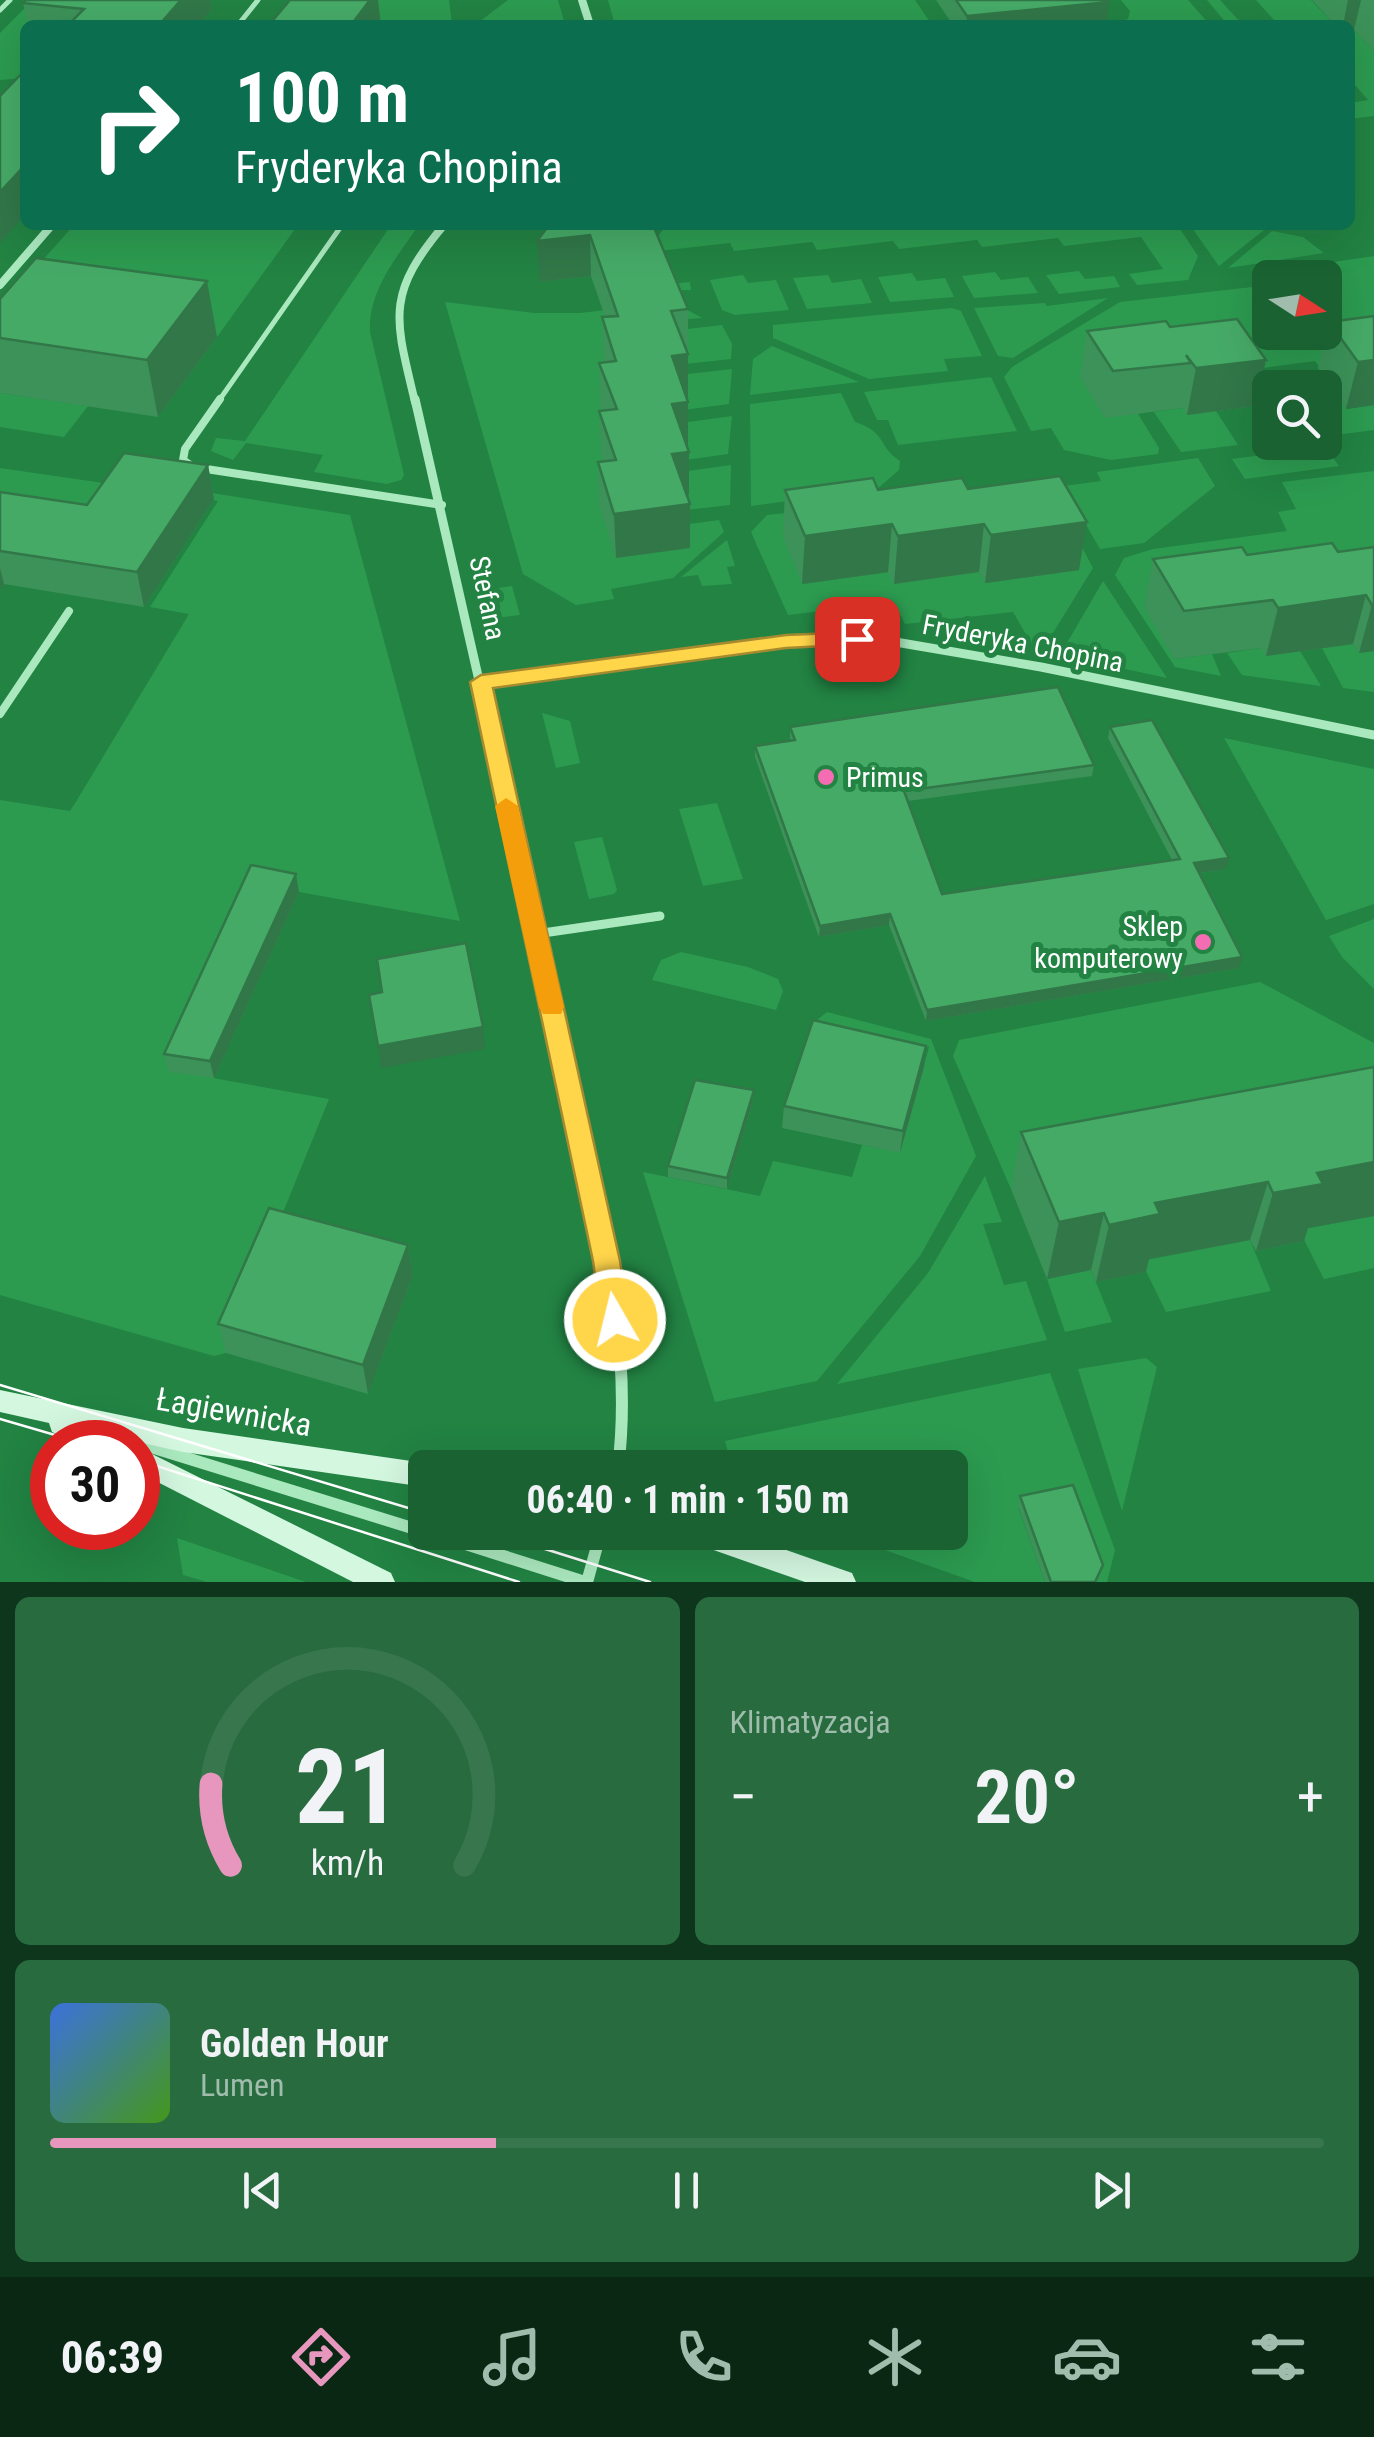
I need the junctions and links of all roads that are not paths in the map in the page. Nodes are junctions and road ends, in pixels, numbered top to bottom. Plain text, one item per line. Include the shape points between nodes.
1 (10, 0) edge
2 (258, 0) edge
3 (0, 10) edge
4 (242, 20) edge
5 (48, 230) edge
6 (338, 230) edge
7 (440, 230) edge
8 (0, 285) edge
9 (442, 506) junction
10 (69, 611) dead end
11 (481, 682) junction
12 (0, 714) edge
13 (1374, 735) edge
14 (660, 916) dead end
15 (536, 934) junction
16 (0, 1401) edge
17 (32, 1411) junction
18 (52, 1420) edge
19 (61, 1420) edge
20 (160, 1450) edge
21 (619, 1450) edge
22 (160, 1470) edge
23 (408, 1473) edge
24 (408, 1526) edge
25 (484, 1550) edge
26 (596, 1550) edge
27 (749, 1550) edge
28 (381, 1582) edge
29 (586, 1582) edge
30 (842, 1582) edge

1 - 3 lane
2 - 4 lane
5 - 8 street
6 - 9 lane via 183,460 193,467
7 - 9 street, Stefana via 398,291 396,309
9 - 11 street, Stefana
10 - 12 lane
11 - 13 street, Fryderyka Chopina via 786,642 878,639
11 - 15 street, Stefana
14 - 15 lane
15 - 21 street, Stefana via 606,1261 624,1394
16 - 17 street, Łagiewnicka
17 - 18 street, Łagiewnicka
17 - 19 street
17 - 23 street, Łagiewnicka
20 - 24 street
22 - 28 street
25 - 29 street
26 - 29 street
27 - 30 street

